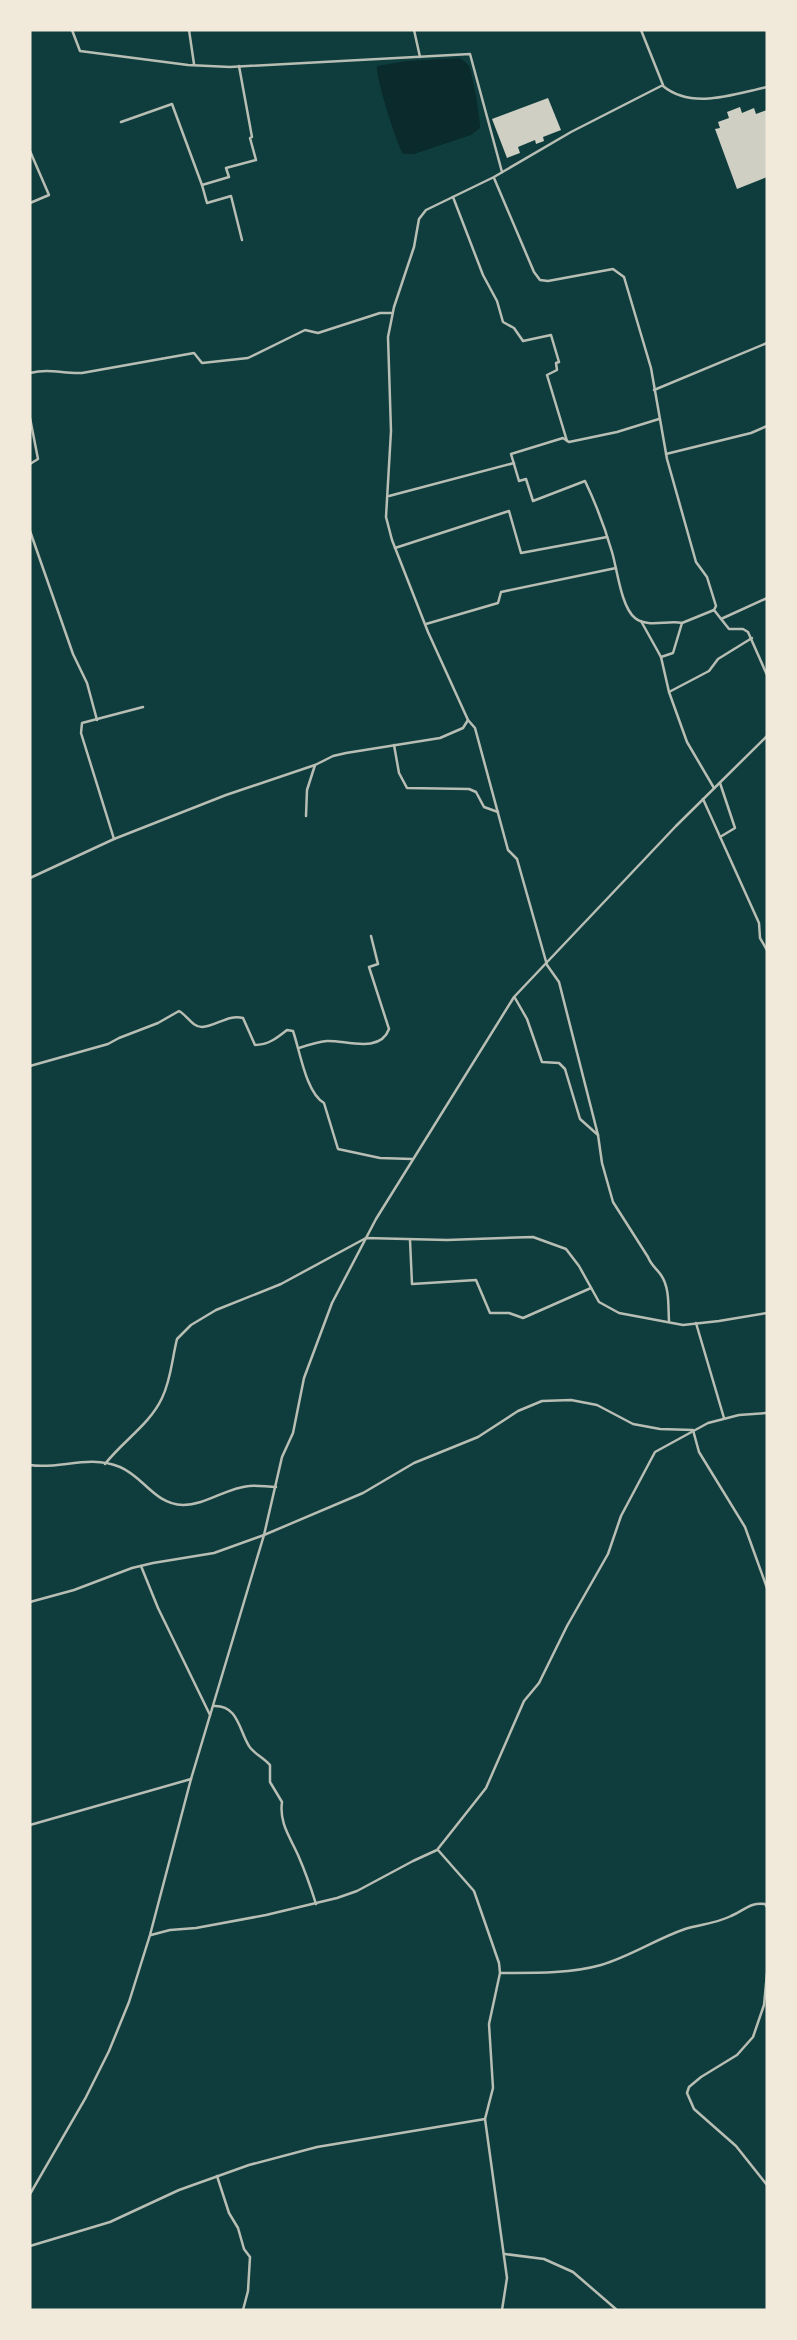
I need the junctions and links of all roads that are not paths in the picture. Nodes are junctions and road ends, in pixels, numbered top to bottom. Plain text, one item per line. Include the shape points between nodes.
1 (72, 30) edge
2 (189, 30) edge
3 (414, 30) edge
4 (641, 30) edge
5 (421, 58) junction
6 (194, 65) junction
7 (239, 66) junction
8 (663, 85) junction
9 (767, 87) edge
10 (121, 122) dead end
11 (30, 152) edge
12 (502, 172) junction
13 (494, 177) junction
14 (202, 185) junction
15 (453, 197) junction
16 (30, 202) edge
17 (242, 240) dead end
18 (393, 313) junction
19 (767, 343) edge
20 (30, 373) edge
21 (654, 390) junction
22 (30, 418) edge
23 (659, 419) junction
24 (767, 426) edge
25 (568, 441) junction
26 (666, 454) junction
27 (514, 463) junction
28 (30, 464) edge
29 (388, 496) junction
30 (30, 530) edge
31 (607, 537) junction
32 (395, 548) junction
33 (616, 568) junction
34 (767, 598) edge
35 (715, 610) junction
36 (721, 619) junction
37 (641, 621) junction
38 (682, 623) junction
39 (425, 624) junction
40 (752, 638) junction
41 (661, 657) junction
42 (767, 675) edge
43 (669, 692) junction
44 (143, 708) dead end
45 (97, 720) junction
46 (468, 720) junction
47 (767, 736) edge
48 (394, 745) junction
49 (315, 765) junction
50 (720, 783) junction
51 (714, 788) junction
52 (703, 799) junction
53 (498, 812) junction
54 (306, 816) dead end
55 (720, 837) junction
56 (114, 839) junction
57 (30, 878) edge
58 (371, 936) dead end
59 (767, 950) edge
60 (547, 965) junction
61 (514, 997) junction
62 (299, 1048) junction
63 (30, 1066) edge
64 (597, 1135) junction
65 (412, 1159) junction
66 (366, 1238) junction
67 (410, 1240) junction
68 (592, 1288) junction
69 (767, 1313) edge
70 (669, 1321) junction
71 (696, 1323) junction
72 (767, 1413) edge
73 (724, 1418) junction
74 (693, 1430) junction
75 (105, 1464) junction
76 (30, 1465) edge
77 (276, 1487) junction
78 (264, 1535) junction
79 (141, 1566) junction
80 (767, 1588) edge
81 (30, 1602) edge
82 (214, 1706) junction
83 (211, 1716) junction
84 (191, 1779) junction
85 (30, 1825) edge
86 (438, 1850) junction
87 (316, 1904) junction
88 (767, 1907) edge
89 (150, 1935) junction
90 (500, 1973) junction
91 (767, 1973) edge
92 (485, 2119) junction
93 (217, 2176) junction
94 (767, 2185) edge
95 (30, 2194) edge
96 (30, 2246) edge
97 (504, 2254) junction
98 (243, 2310) edge
99 (502, 2310) edge
100 (617, 2310) edge

1 - 6 street via 80,51
2 - 6 street
3 - 5 street
4 - 8 street
5 - 7 street
5 - 12 street via 471,54
6 - 7 street
7 - 14 street via 256,160 226,168 229,177
8 - 9 street via 673,94 706,99
8 - 12 street
10 - 14 street via 172,104
11 - 16 street via 49,195
12 - 13 street
13 - 15 street
13 - 21 street via 540,280 613,269 624,277
14 - 17 street via 207,203 231,196
15 - 18 street via 426,210 419,219
15 - 25 street via 503,322 523,341 551,335 559,362 557,370 547,375
18 - 20 street via 317,332 305,330 257,355 230,361 202,363 194,353 82,373 47,369
18 - 29 street via 388,337
19 - 21 street
21 - 23 street
22 - 28 street via 38,459
23 - 25 street
23 - 26 street
24 - 26 street
25 - 27 street via 563,438 512,454
26 - 35 street via 696,562 707,577
27 - 29 street
27 - 31 street via 519,481 526,479 533,500 585,481
29 - 32 street via 386,517
30 - 45 street
31 - 32 street via 521,553 509,511
31 - 33 street
32 - 39 street
33 - 37 street via 632,616
33 - 39 street via 501,593 498,603
34 - 36 street
35 - 36 street
35 - 38 street
36 - 40 street via 729,629 743,629
37 - 38 street
37 - 41 street
38 - 41 street via 673,653
39 - 46 street
40 - 42 street
40 - 43 street via 718,659 709,671
41 - 43 street
43 - 51 street via 687,742
44 - 45 street
45 - 56 street via 82,723 81,733
46 - 48 street via 452,734
46 - 53 street via 475,728
47 - 50 street
48 - 49 street via 333,756
48 - 53 street via 407,788 469,789 484,807
49 - 54 street via 307,790
49 - 56 street
50 - 51 street
50 - 55 street via 735,828
51 - 52 street
52 - 55 street
52 - 60 street
53 - 60 street via 508,850 517,859
55 - 59 street
56 - 57 street
58 - 62 street via 378,964 369,967 387,1034 360,1045 326,1041
60 - 61 street
60 - 64 street via 559,982
61 - 64 street via 542,1062 559,1063 565,1069 580,1119
61 - 65 street
62 - 63 street via 293,1031 255,1045 243,1018 202,1027 181,1011 108,1044
62 - 65 street via 315,1098 324,1103 338,1149
64 - 70 street via 612,1202 663,1277
65 - 66 street
66 - 67 street
66 - 75 street via 281,1284 216,1310 181,1333 162,1400
66 - 77 street via 332,1303 304,1378
67 - 68 street via 533,1237 566,1250
67 - 68 street via 412,1284 476,1280 490,1312 523,1318
68 - 70 street via 599,1302 619,1313
69 - 71 street
70 - 71 street
71 - 73 street
72 - 73 street
73 - 74 street
74 - 78 street via 633,1424 597,1405 571,1399 542,1401 363,1493
74 - 80 street via 699,1452 745,1527
74 - 86 street via 655,1452 621,1516 608,1553 539,1683 524,1701 486,1788
75 - 76 street
75 - 77 street via 133,1475 161,1500 181,1505 250,1486
77 - 78 street
78 - 79 street via 205,1556
78 - 82 street
79 - 81 street
79 - 83 street
82 - 83 street
82 - 87 street via 229,1710 250,1749 270,1765 270,1782 282,1801 285,1829
83 - 84 street
84 - 85 street
84 - 89 street
86 - 87 street via 357,1891
86 - 90 street via 474,1891
87 - 89 street
88 - 90 street via 751,1904 733,1916 688,1928 598,1966
89 - 95 street via 109,2051
90 - 92 street via 489,2024 493,2080
91 - 94 street via 764,2005 753,2037 737,2055 701,2077 687,2092 694,2109 736,2146
92 - 93 street via 317,2147
92 - 97 street
93 - 96 street via 110,2222
93 - 98 street via 250,2257
97 - 99 street via 507,2290
97 - 100 street via 544,2259 573,2272

